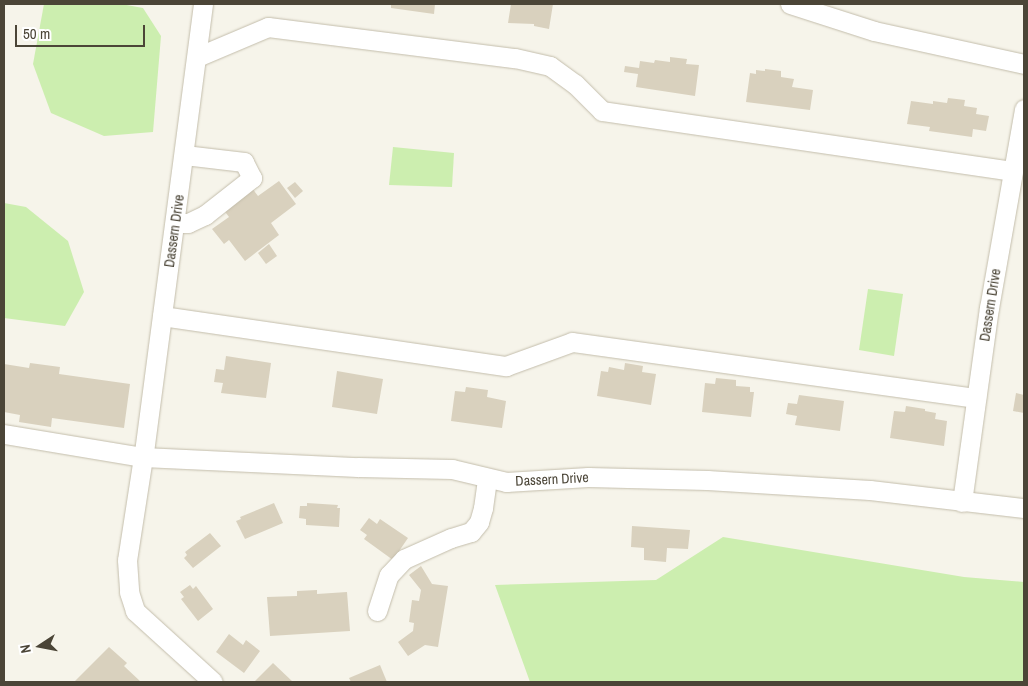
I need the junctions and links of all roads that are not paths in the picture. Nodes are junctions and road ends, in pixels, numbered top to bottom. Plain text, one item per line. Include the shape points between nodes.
1 (203, 4) edge
2 (790, 4) edge
3 (197, 57) junction
4 (1024, 64) edge
5 (1024, 109) edge
6 (184, 155) junction
7 (1013, 171) junction
8 (175, 223) junction
9 (162, 316) junction
10 (976, 398) junction
11 (4, 434) edge
12 (143, 457) junction
13 (487, 478) junction
14 (962, 502) junction
15 (1024, 508) edge
16 (378, 611) dead end
17 (213, 682) edge

1 - 3 street, Dassern Drive
2 - 4 street via 874,31
3 - 6 street, Dassern Drive
3 - 7 street via 268,27 515,58 550,66 575,84 602,111
5 - 7 street, Dassern Drive
6 - 8 street, Dassern Drive
6 - 8 street via 244,162 252,178 205,214 188,223
7 - 10 street, Dassern Drive
8 - 9 street, Dassern Drive
9 - 10 street via 506,366 572,342
9 - 12 street, Dassern Drive
10 - 14 street, Dassern Drive
11 - 12 street, Dassern Drive
12 - 13 street, Dassern Drive via 452,469
12 - 17 street via 127,560 134,611
13 - 14 street, Dassern Drive via 506,482 588,477 707,480 870,490
13 - 16 street via 479,522 471,532 404,559 389,574
14 - 15 street, Dassern Drive

